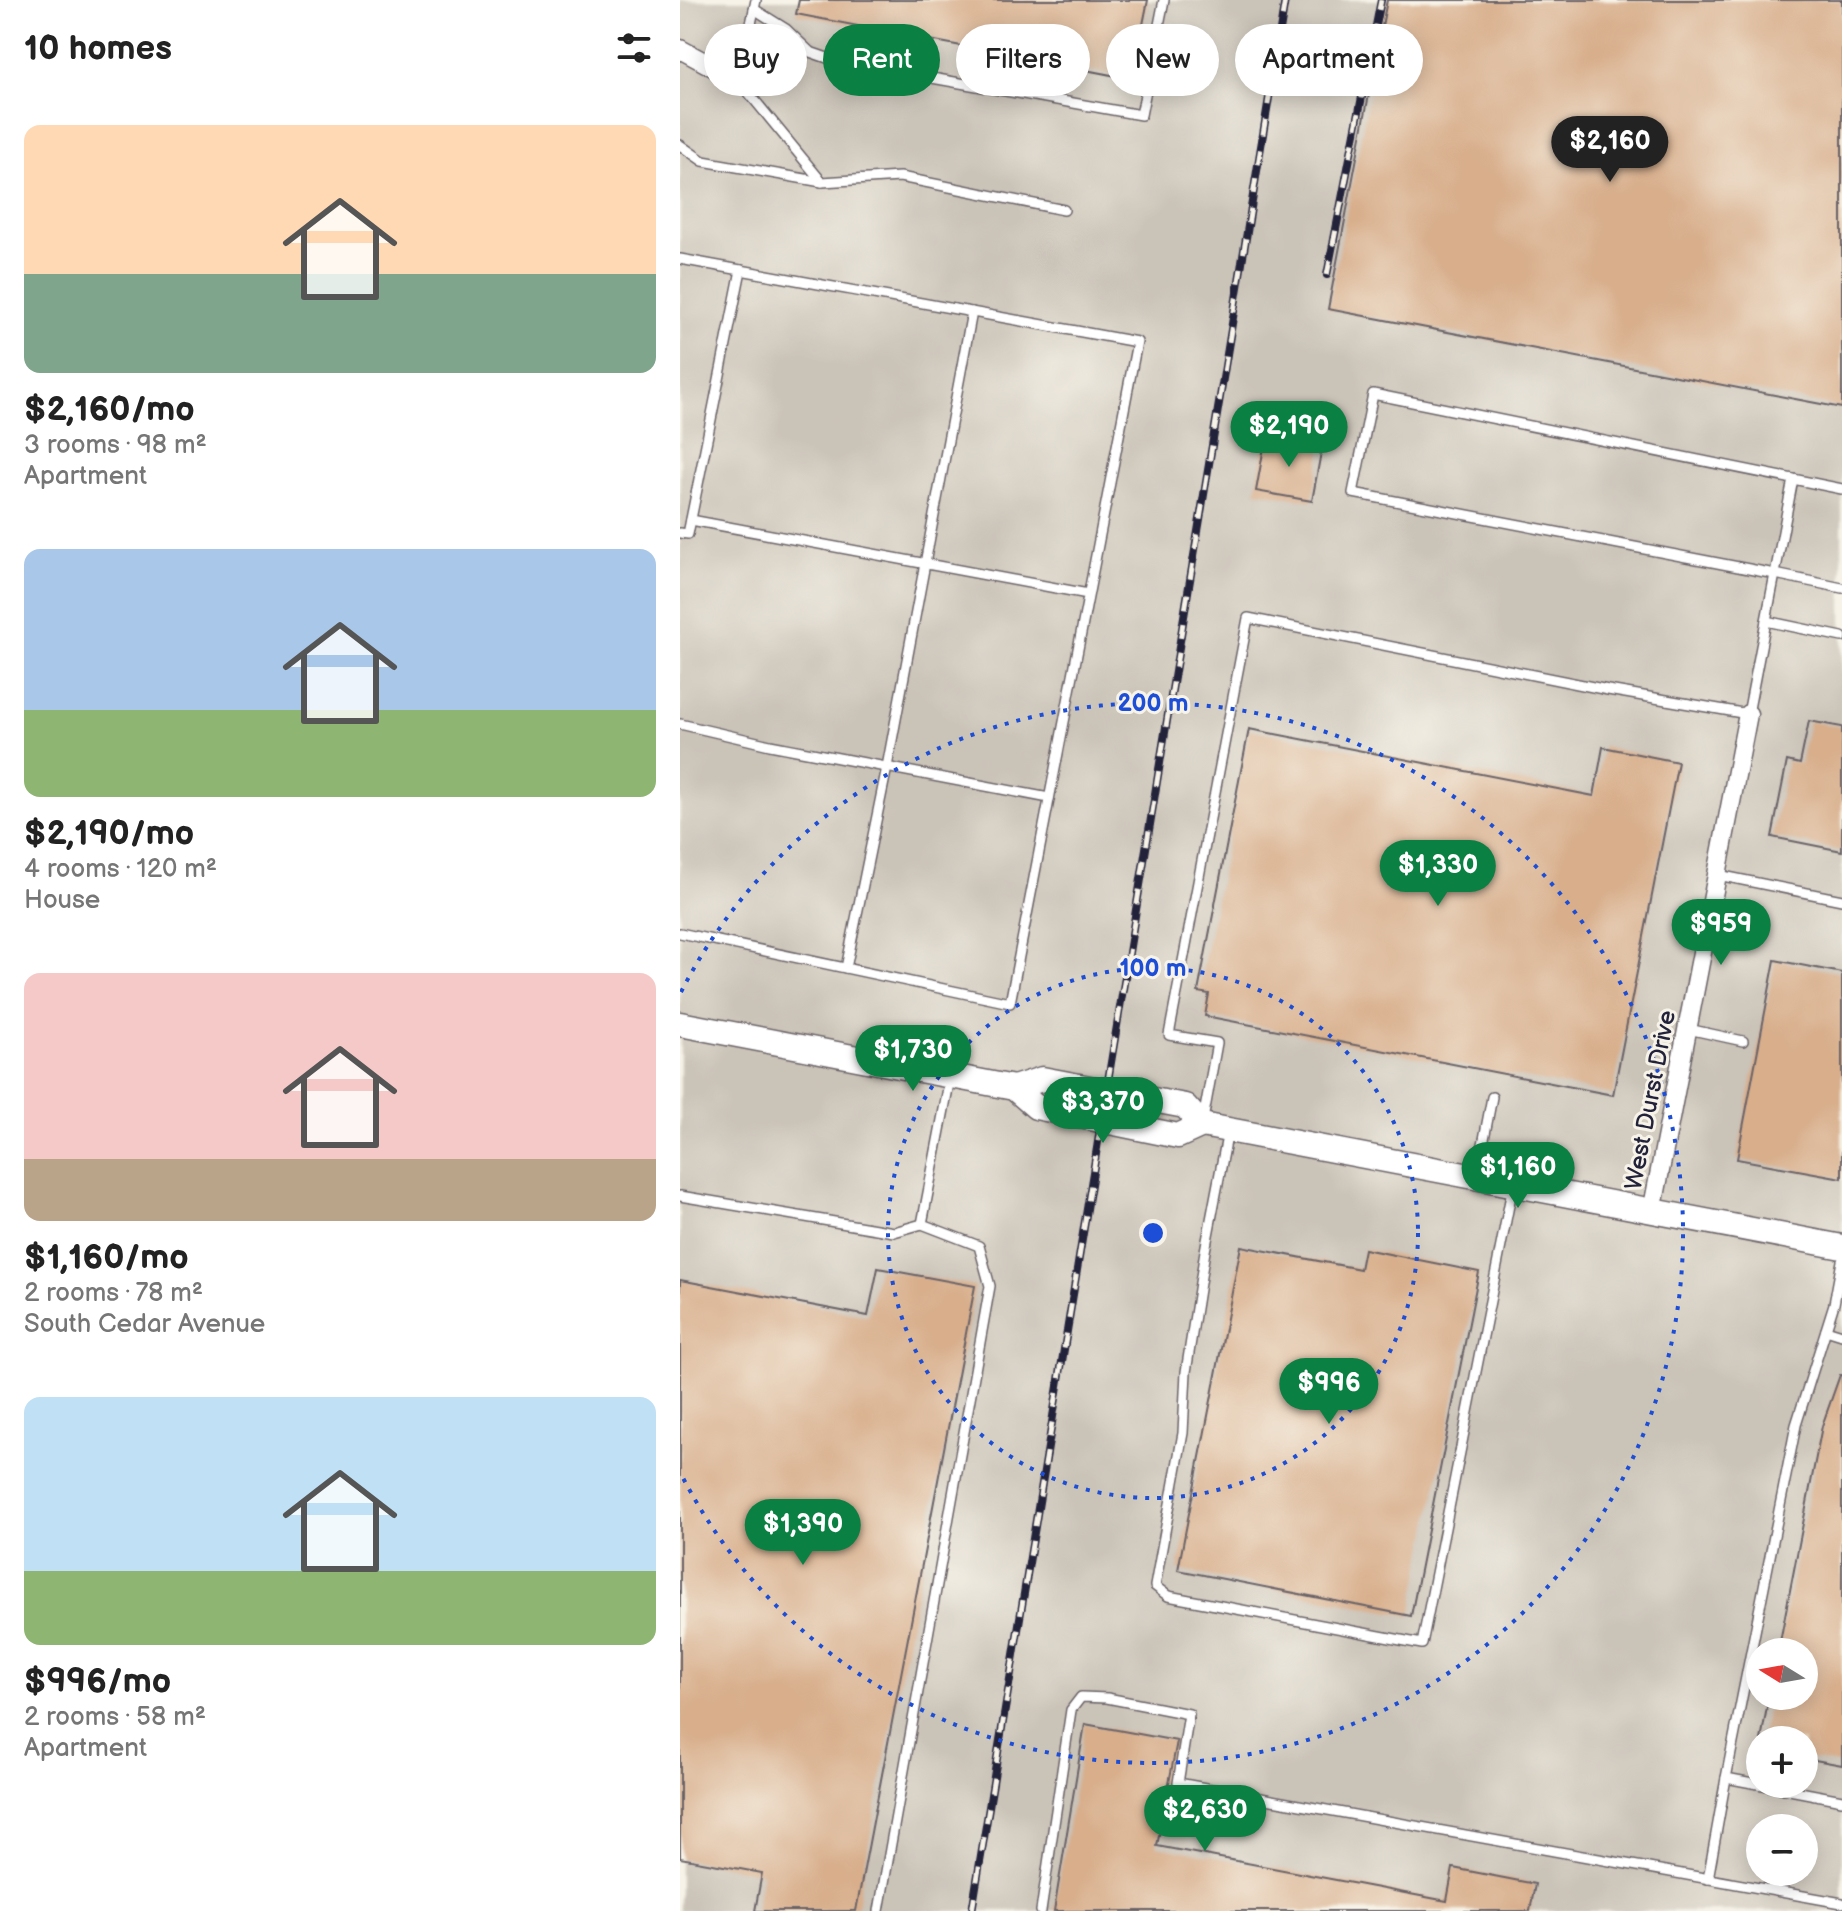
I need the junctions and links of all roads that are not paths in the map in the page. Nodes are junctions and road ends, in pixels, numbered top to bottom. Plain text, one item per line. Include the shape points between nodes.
1 (1164, 0) edge
2 (755, 5) edge
3 (680, 49) edge
4 (704, 62) edge
5 (751, 96) edge
6 (680, 145) edge
7 (822, 182) junction
8 (1064, 210) dead end
9 (680, 259) edge
10 (741, 270) junction
11 (972, 312) junction
12 (1793, 479) junction
13 (1842, 489) edge
14 (691, 520) junction
15 (680, 533) edge
16 (925, 564) junction
17 (1775, 574) junction
18 (1842, 588) edge
19 (1088, 594) junction
20 (1766, 621) junction
21 (1842, 637) edge
22 (1748, 714) junction
23 (680, 724) edge
24 (887, 767) junction
25 (1049, 798) junction
26 (1718, 875) junction
27 (1842, 900) edge
28 (680, 933) edge
29 (846, 968) junction
30 (680, 1024) edge
31 (1688, 1029) junction
32 (1743, 1041) dead end
33 (950, 1075) junction
34 (1492, 1097) dead end
35 (1202, 1125) junction
36 (1228, 1130) junction
37 (1477, 1178) junction
38 (1513, 1185) junction
39 (680, 1196) edge
40 (1652, 1212) junction
41 (922, 1224) junction
42 (1842, 1247) edge
43 (1842, 1261) edge
44 (1826, 1330) junction
45 (1842, 1335) edge
46 (1726, 1778) junction
47 (1842, 1800) edge
48 (1708, 1879) junction
49 (1842, 1903) edge
50 (879, 1911) edge
51 (1041, 1911) edge

1 - 2 lane via 1141,115 836,61 810,52
3 - 4 street
5 - 7 lane
6 - 7 lane via 703,161
7 - 8 lane via 900,177
9 - 10 lane
10 - 11 lane
10 - 14 lane
11 - 16 lane
11 - 19 lane via 1137,342
12 - 13 lane
12 - 17 lane
12 - 17 lane via 1373,394 1353,493
14 - 15 lane via 688,534
14 - 16 lane
16 - 19 lane
16 - 24 lane
17 - 18 lane
17 - 20 lane
19 - 25 lane
20 - 21 lane
20 - 22 lane
22 - 26 street, West Durst Drive
22 - 35 lane via 1248,618 1169,1035 1217,1043
23 - 24 lane
24 - 25 lane
24 - 29 lane
25 - 29 lane via 1010,1003
26 - 27 lane
26 - 31 street, West Durst Drive
28 - 29 lane
30 - 33 main road
31 - 32 lane
31 - 40 street, West Durst Drive
33 - 35 main road via 1014,1088 1042,1079 1185,1106
33 - 41 lane
34 - 37 lane
35 - 36 main road
36 - 37 main road
36 - 38 lane via 1155,1586 1168,1596 1422,1644
37 - 38 main road
38 - 40 main road
39 - 41 lane via 894,1232
40 - 42 main road
41 - 50 lane via 979,1246 990,1286
43 - 44 lane
44 - 45 lane
44 - 46 lane via 1796,1425
46 - 47 lane
46 - 48 lane
48 - 49 lane
48 - 51 lane via 1178,1783 1189,1714 1081,1697 1071,1710

